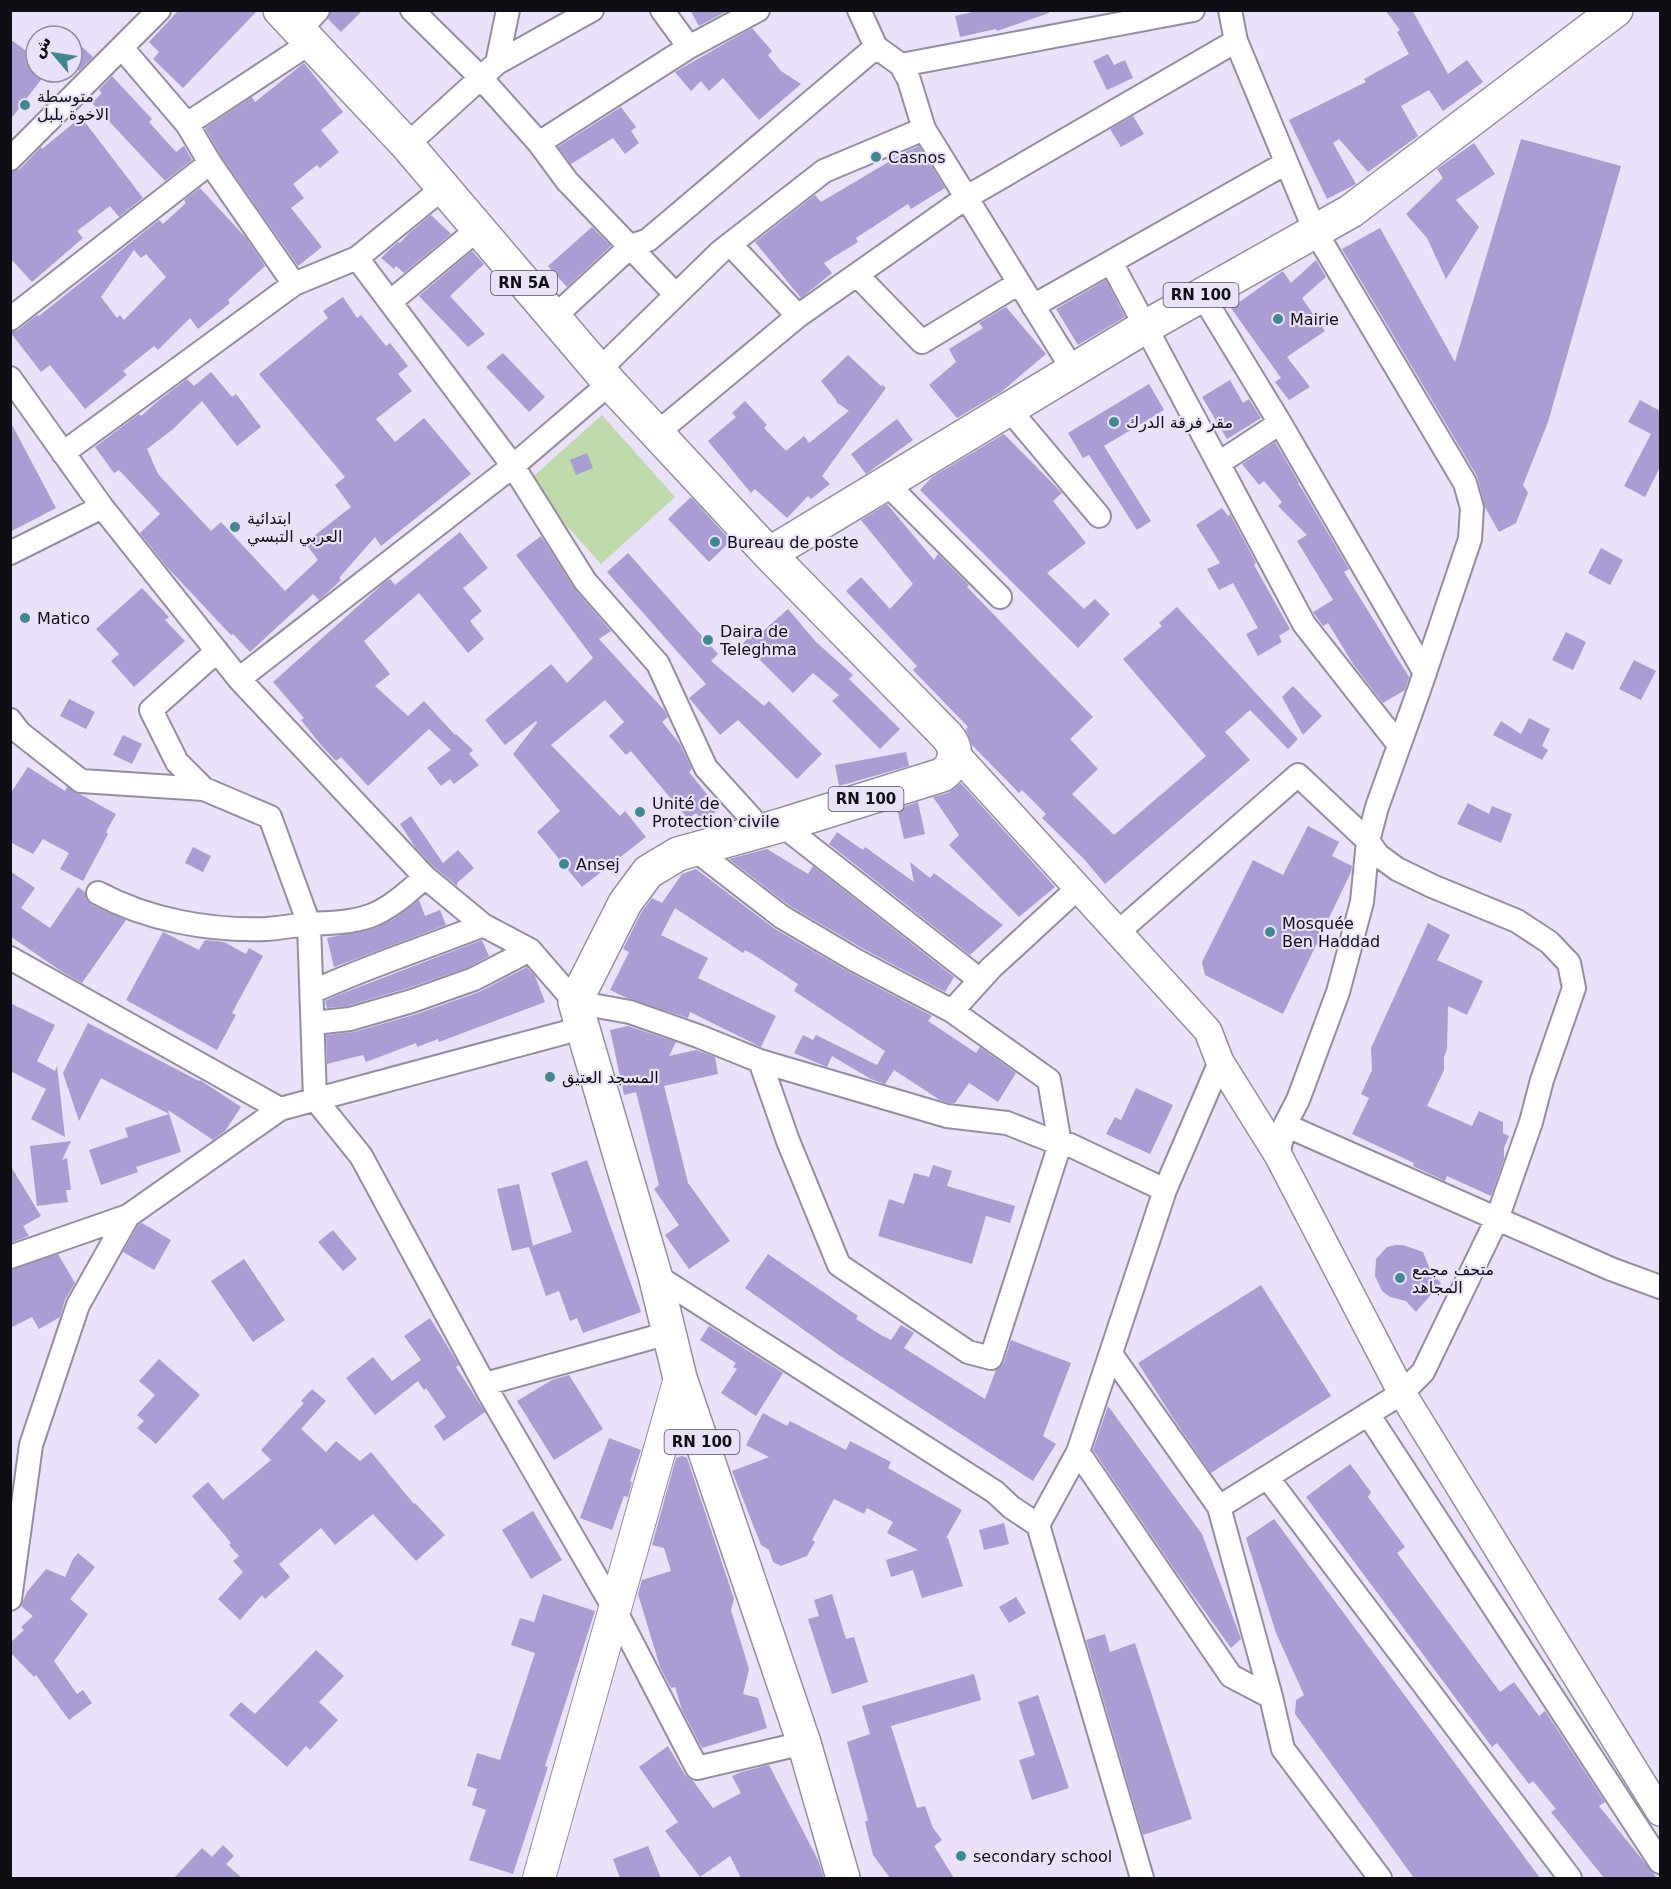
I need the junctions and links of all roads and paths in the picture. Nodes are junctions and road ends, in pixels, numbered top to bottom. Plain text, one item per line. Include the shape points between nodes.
1 (159, 10) edge
2 (412, 10) edge
3 (508, 10) edge
4 (592, 10) edge
5 (662, 10) edge
6 (759, 10) edge
7 (859, 10) edge
8 (1193, 10) edge
9 (1230, 10) edge
10 (1616, 10) edge
11 (302, 24) edge
12 (1236, 41) junction
13 (689, 47) junction
14 (876, 47) junction
15 (122, 48) junction
16 (901, 65) junction
17 (489, 71) junction
18 (188, 124) junction
19 (924, 129) junction
20 (539, 143) junction
21 (407, 145) junction
22 (10, 159) edge
23 (210, 162) junction
24 (1286, 163) junction
25 (443, 188) junction
26 (967, 197) junction
27 (478, 228) junction
28 (1316, 231) junction
29 (730, 244) junction
30 (631, 246) junction
31 (357, 258) junction
32 (1111, 262) junction
33 (857, 275) junction
34 (1019, 283) junction
35 (294, 284) junction
36 (676, 295) junction
37 (1202, 295) junction
38 (390, 302) junction
39 (1034, 306) junction
40 (798, 316) junction
41 (554, 317) junction
42 (10, 319) edge
43 (1145, 327) junction
44 (1073, 370) junction
45 (605, 376) junction
46 (10, 378) edge
47 (1009, 409) junction
48 (1280, 423) junction
49 (657, 433) junction
50 (63, 453) junction
51 (1219, 464) junction
52 (513, 466) junction
53 (886, 483) junction
54 (102, 507) junction
55 (1099, 516) dead end
56 (10, 553) edge
57 (769, 554) junction
58 (1000, 597) dead end
59 (217, 651) junction
60 (1425, 673) junction
61 (239, 679) junction
62 (10, 720) edge
63 (1399, 745) junction
64 (955, 753) junction
65 (204, 789) junction
66 (772, 828) junction
67 (1368, 841) junction
68 (694, 849) junction
69 (425, 877) junction
70 (1078, 888) junction
71 (98, 892) dead end
72 (309, 924) junction
73 (483, 925) junction
74 (1117, 933) junction
75 (530, 950) junction
76 (10, 958) edge
77 (980, 980) junction
78 (312, 992) junction
79 (952, 1011) junction
80 (578, 1015) junction
81 (314, 1023) junction
82 (760, 1061) junction
83 (1220, 1062) junction
84 (315, 1100) junction
85 (280, 1109) junction
86 (1285, 1125) junction
87 (1060, 1144) junction
88 (1278, 1155) junction
89 (1166, 1190) junction
90 (128, 1216) junction
91 (1497, 1219) junction
92 (10, 1257) edge
93 (655, 1275) junction
94 (1660, 1287) edge
95 (669, 1332) junction
96 (1111, 1354) junction
97 (680, 1378) junction
98 (485, 1384) junction
99 (1402, 1393) junction
100 (1368, 1414) junction
101 (1078, 1452) junction
102 (1267, 1477) junction
103 (1219, 1507) junction
104 (1038, 1526) junction
105 (10, 1599) edge
106 (615, 1610) junction
107 (1271, 1697) junction
108 (804, 1743) junction
109 (1660, 1812) edge
110 (1660, 1862) edge
111 (539, 1878) edge
112 (843, 1878) edge
113 (1142, 1878) edge
114 (1380, 1878) edge
115 (1570, 1878) edge

1 - 15 street
2 - 17 street
3 - 17 street
4 - 17 street
5 - 13 street
6 - 13 street
7 - 14 street
8 - 16 street
9 - 12 street
10 - 28 main road, RN 100 via 1351,211
11 - 18 street
11 - 21 main road, RN 5A
12 - 24 street
12 - 26 street
13 - 20 street
14 - 16 street
14 - 30 street via 648,240
15 - 18 street
15 - 22 street
16 - 19 street
17 - 20 street
17 - 21 street
18 - 23 street
19 - 26 street
19 - 29 street via 824,171
20 - 30 street via 567,181
21 - 25 main road, RN 5A
23 - 35 street
23 - 42 street
24 - 28 street
24 - 32 street
25 - 27 main road, RN 5A
25 - 31 street
26 - 33 street
26 - 34 street
27 - 38 street
27 - 41 main road, RN 5A
28 - 37 main road, RN 100
28 - 60 street via 1465,483 1472,508 1470,539
29 - 36 street
29 - 40 street
30 - 36 street
30 - 41 street
31 - 35 street
31 - 38 street
32 - 39 street
32 - 43 street
33 - 34 street via 922,342
33 - 40 street
34 - 39 street
35 - 50 street
36 - 45 street
37 - 43 main road, RN 100
37 - 48 street
38 - 52 street
39 - 44 street
40 - 49 street
41 - 45 main road, RN 5A
43 - 44 main road, RN 100
43 - 51 street
44 - 47 main road, RN 100
45 - 49 main road, RN 5A
45 - 52 street
46 - 50 street
47 - 53 main road, RN 100
47 - 55 street
48 - 51 street
48 - 60 street
49 - 57 main road, RN 5A
50 - 54 street
51 - 63 street via 1304,624
52 - 61 street
52 - 66 street via 585,581 658,664 706,768
53 - 57 main road, RN 100
53 - 58 street
54 - 56 street
54 - 59 street
57 - 64 main road via 947,736
59 - 61 street
59 - 65 street via 151,710 177,762
60 - 63 street
61 - 69 street
62 - 65 street via 20,733 81,781
63 - 67 street
64 - 66 main road, RN 100 via 952,766 942,775
64 - 70 street
65 - 72 street via 270,817
66 - 68 main road, RN 100
66 - 77 street
67 - 74 street via 1298,775
67 - 86 street via 1362,902 1338,992
67 - 91 street via 1378,855 1397,869 1517,921 1550,942 1569,963 1574,988
68 - 79 street via 782,917
68 - 80 main road, RN 100 via 648,872 625,903
69 - 72 street via 404,896 371,915
69 - 73 street
70 - 74 street
70 - 77 street
71 - 72 street via 135,910 194,924 265,929
72 - 78 street
73 - 75 street
73 - 78 street via 352,973
74 - 83 street via 1208,1031
75 - 80 street
75 - 81 street via 474,979 412,1001 350,1019
76 - 85 street
77 - 79 street
78 - 81 street
79 - 87 street via 1049,1080
80 - 82 street via 630,1012
80 - 84 street
80 - 93 main road, RN 100
81 - 84 street
82 - 87 street via 947,1116 1007,1123
82 - 87 street via 838,1265 968,1352 991,1358
83 - 88 street
83 - 89 street
84 - 85 street
84 - 98 street via 361,1156
85 - 90 street
86 - 88 street
86 - 91 street
87 - 89 street via 1071,1145
88 - 99 street
89 - 96 street
90 - 92 street
90 - 105 street via 78,1305 31,1445
91 - 94 street
91 - 99 street via 1423,1372
93 - 95 main road, RN 100
93 - 104 street via 994,1492
95 - 97 main road, RN 100
95 - 98 street
96 - 101 street
96 - 103 street
97 - 106 main road
97 - 108 main road, RN 100
98 - 106 street
99 - 100 street
99 - 109 street
100 - 102 street
100 - 110 street
101 - 104 street
101 - 107 street via 1231,1676
102 - 103 street
102 - 115 street
103 - 107 street
104 - 113 street
106 - 108 street via 697,1768
106 - 111 main road
107 - 114 street via 1283,1749
108 - 112 main road, RN 100

